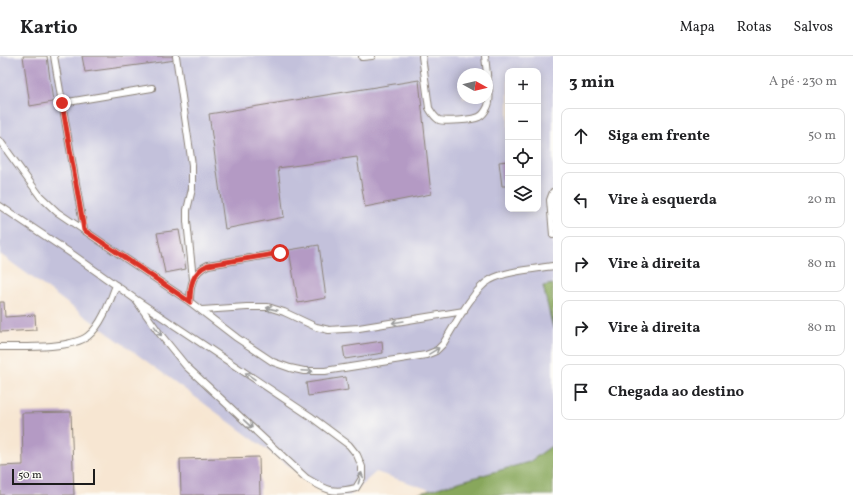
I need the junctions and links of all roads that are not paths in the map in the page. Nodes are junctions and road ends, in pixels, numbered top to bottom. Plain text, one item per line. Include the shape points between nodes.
1 (54, 56) edge
2 (176, 56) edge
3 (372, 56) edge
4 (422, 56) edge
5 (485, 56) edge
6 (362, 57) dead end
7 (486, 68) edge
8 (152, 88) dead end
9 (62, 103) junction
10 (489, 104) edge
11 (0, 141) edge
12 (553, 192) edge
13 (0, 206) edge
14 (84, 230) junction
15 (553, 235) edge
16 (280, 253) dead end
17 (553, 266) edge
18 (193, 279) junction
19 (116, 285) junction
20 (135, 299) junction
21 (190, 302) junction
22 (202, 310) junction
23 (464, 311) junction
24 (0, 347) edge

1 - 9 lane
2 - 18 lane via 192,165 187,221
3 - 6 lane
4 - 10 lane via 429,108 433,116 447,121 478,117
5 - 7 lane
8 - 9 lane
9 - 14 lane
11 - 14 lane via 40,196 57,212
12 - 15 lane via 550,200
13 - 19 lane
14 - 21 lane
16 - 18 lane via 208,265 200,269
17 - 23 lane via 504,274 489,280 475,294
18 - 21 lane
19 - 20 lane
19 - 24 lane via 96,327 79,342 52,346
20 -> 20 lane via 186,366 306,478 324,489 340,492 356,488 362,478 362,467 349,445
21 - 22 lane
23 -> 22 lane via 359,328 329,330 268,307
22 -> 23 lane via 273,362 304,371 325,371 426,355 436,351 443,344

